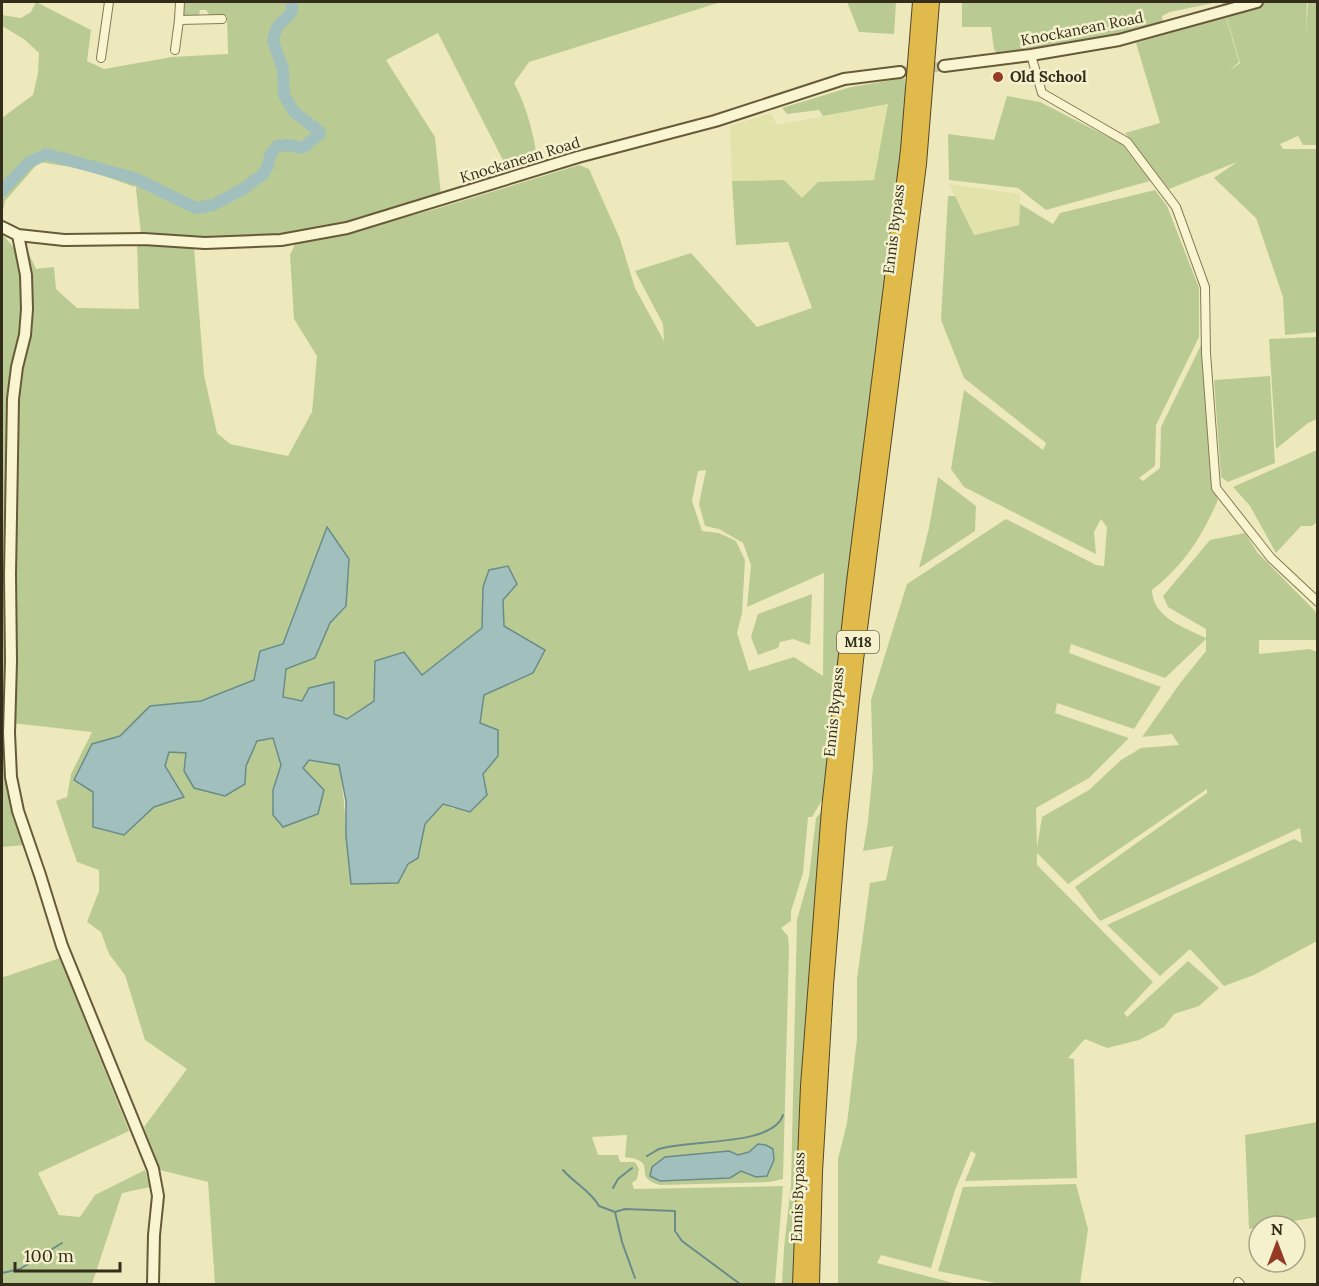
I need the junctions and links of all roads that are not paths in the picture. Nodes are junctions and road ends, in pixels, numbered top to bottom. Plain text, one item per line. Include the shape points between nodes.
1 (109, 2) edge
2 (180, 2) edge
3 (920, 2) edge
4 (932, 2) edge
5 (1257, 2) edge
6 (222, 19) dead end
7 (179, 20) junction
8 (175, 50) dead end
9 (1031, 55) junction
10 (101, 58) dead end
11 (944, 66) tunnel mouth
12 (900, 72) tunnel mouth
13 (2, 227) edge
14 (18, 235) junction
15 (1317, 602) edge
16 (153, 1284) edge
17 (800, 1284) edge
18 (812, 1284) edge

1 - 10 street
2 - 7 street
3 - 17 highway, Ennis Bypass / M18 via 908,150 829,809 808,1075
4 - 18 highway, Ennis Bypass / M18 via 920,164 856,660 839,825 815,1172
5 - 9 street, Knockanean Road via 1119,40
6 - 7 street
7 - 8 street
9 - 11 street, Knockanean Road
9 - 15 street via 1042,93 1126,142 1176,207 1205,287 1216,488 1271,558
12 - 14 street, Knockanean Road via 844,79 715,121 578,157 347,228 281,240 205,243 64,240
13 - 14 street
14 - 16 street via 26,275 27,309 13,399 11,777 18,811 62,946 153,1169 158,1196

